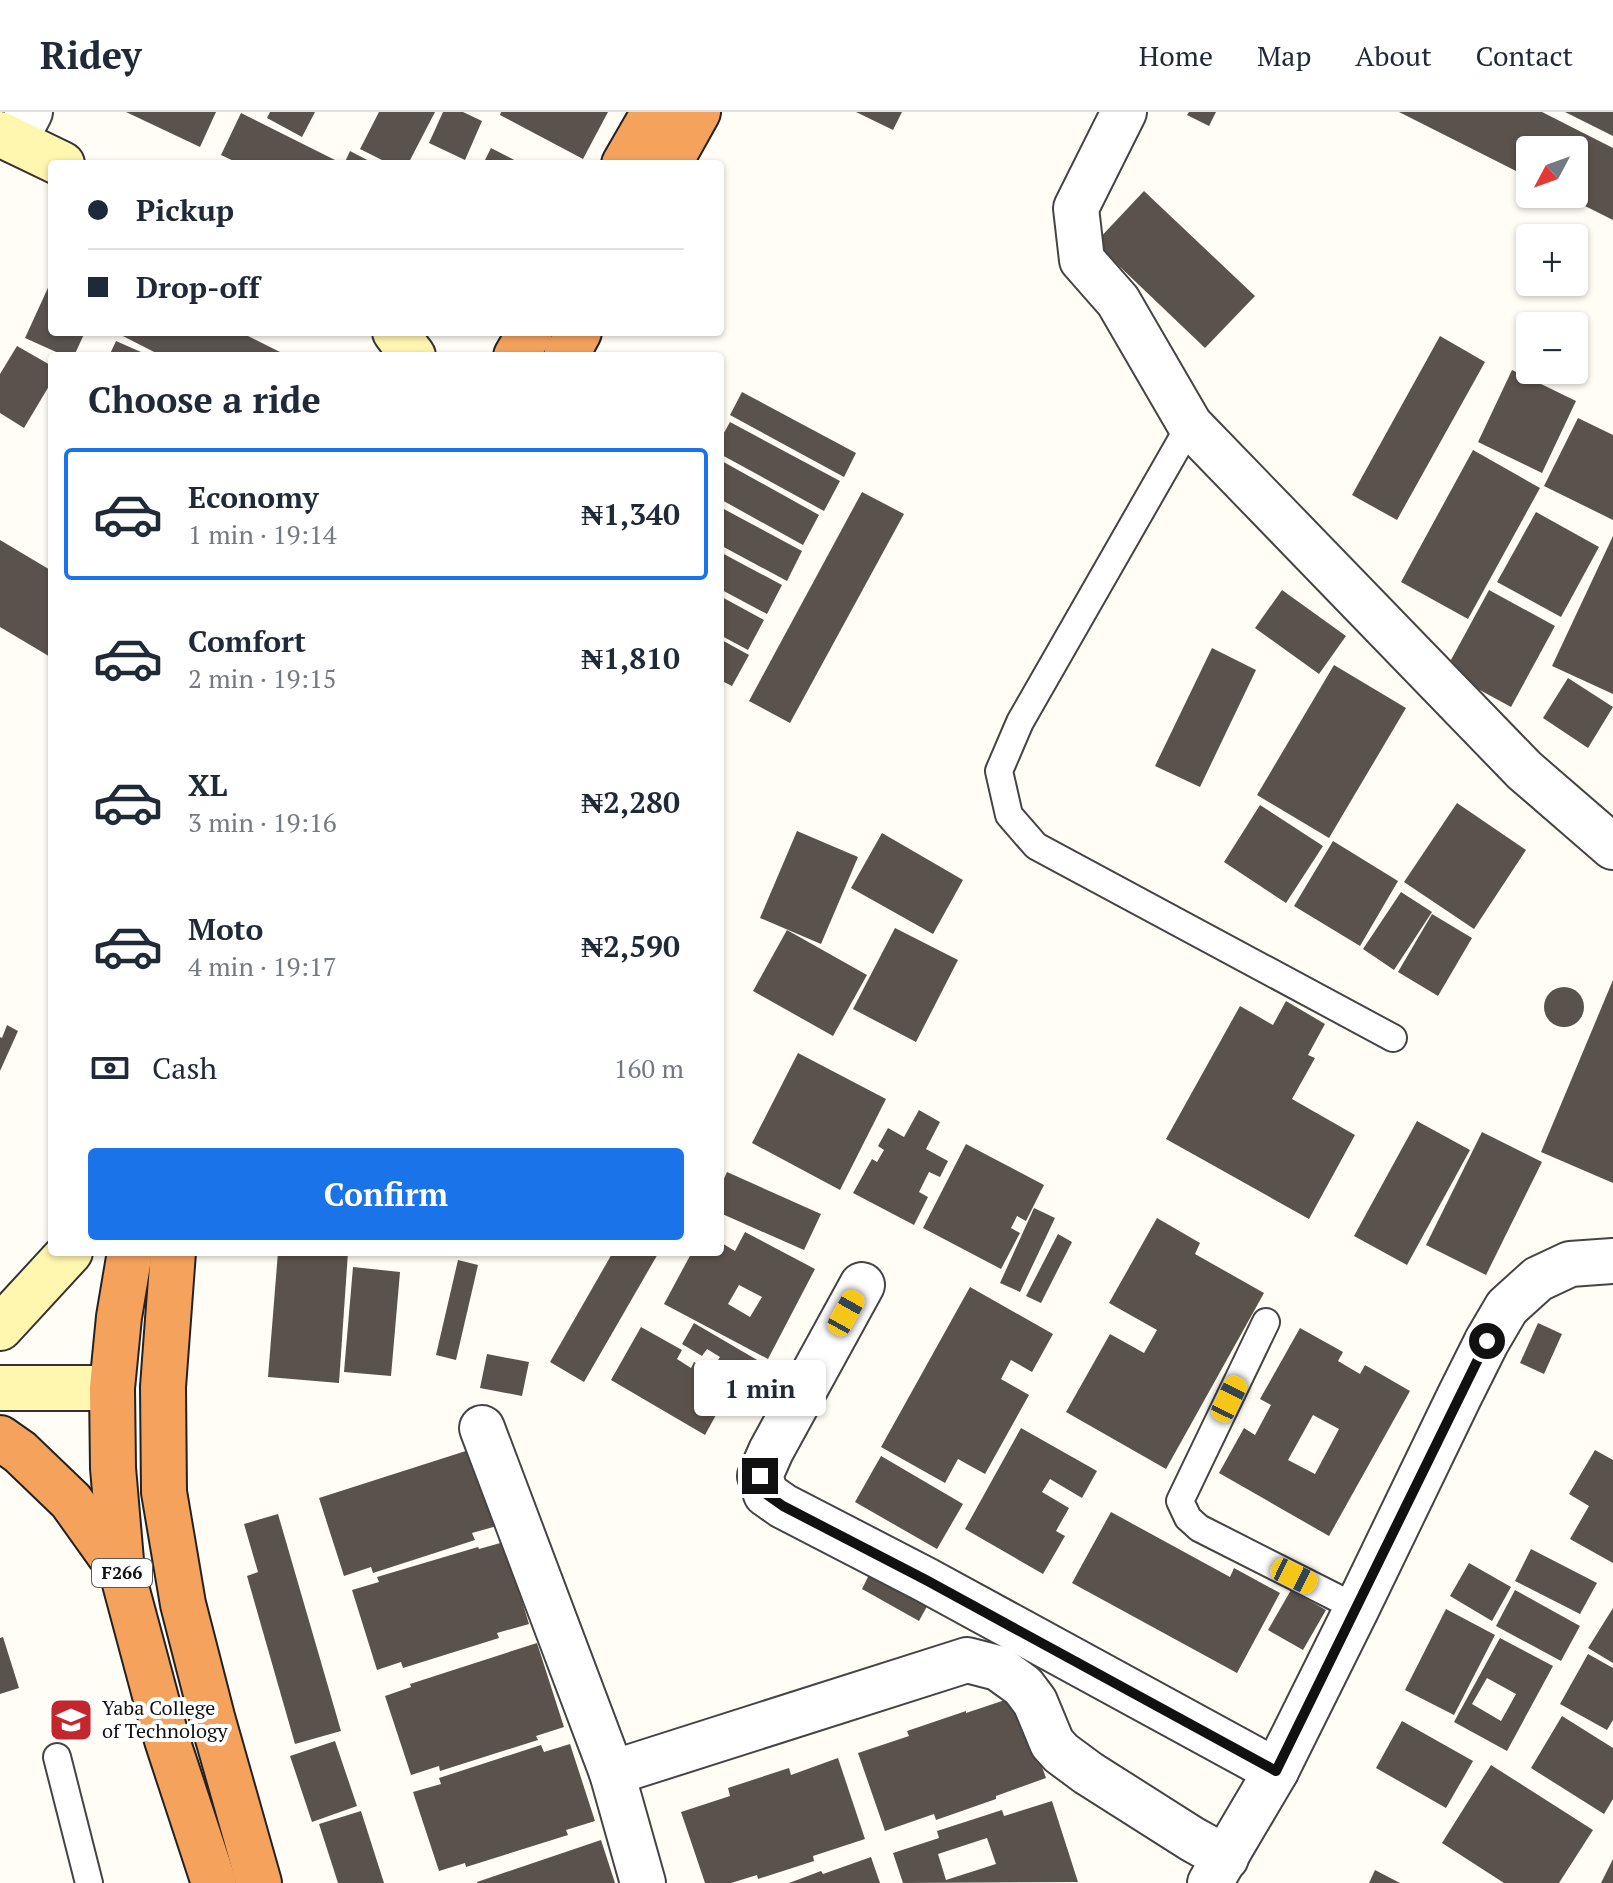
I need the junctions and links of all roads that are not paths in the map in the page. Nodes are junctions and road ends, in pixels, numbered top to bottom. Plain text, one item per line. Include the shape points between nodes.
1 (654, 112) edge
2 (698, 112) edge
3 (1124, 112) edge
4 (15, 129) edge
5 (57, 160) edge
6 (626, 160) edge
7 (671, 160) edge
8 (1190, 425) junction
9 (1613, 847) edge
10 (1393, 1038) dead end
11 (66, 1256) edge
12 (129, 1256) edge
13 (173, 1256) edge
14 (1613, 1261) edge
15 (862, 1285) dead end
16 (1266, 1322) dead end
17 (0, 1328) edge
18 (0, 1388) edge
19 (112, 1388) junction
20 (482, 1428) dead end
21 (0, 1438) edge
22 (122, 1572) junction
23 (1357, 1608) junction
24 (57, 1757) dead end
25 (1276, 1771) junction
26 (612, 1773) junction
27 (1218, 1870) edge
28 (89, 1883) edge
29 (214, 1883) edge
30 (259, 1883) edge
31 (643, 1883) edge

1 - 6 highway
2 - 7 highway
3 - 8 street via 1076,208 1082,260 1118,301
4 - 5 street
8 - 9 street via 1524,770
8 - 10 lane via 1020,722 999,771 1009,815 1036,846
11 - 17 street
12 - 19 highway, F266
13 - 30 highway, F266 via 163,1387 164,1492 183,1604
14 - 23 street via 1570,1264 1538,1279 1507,1307
15 - 25 street via 771,1451 760,1476 766,1494
16 - 23 lane via 1180,1501 1199,1528
18 - 19 street
19 - 22 highway, F266
20 - 26 street
21 - 22 highway via 71,1501
22 - 29 highway, F266 via 167,1740
23 - 25 street
24 - 28 lane
25 - 27 street
26 - 27 street via 967,1660 998,1668 1023,1686 1061,1753 1192,1839
26 - 31 street

